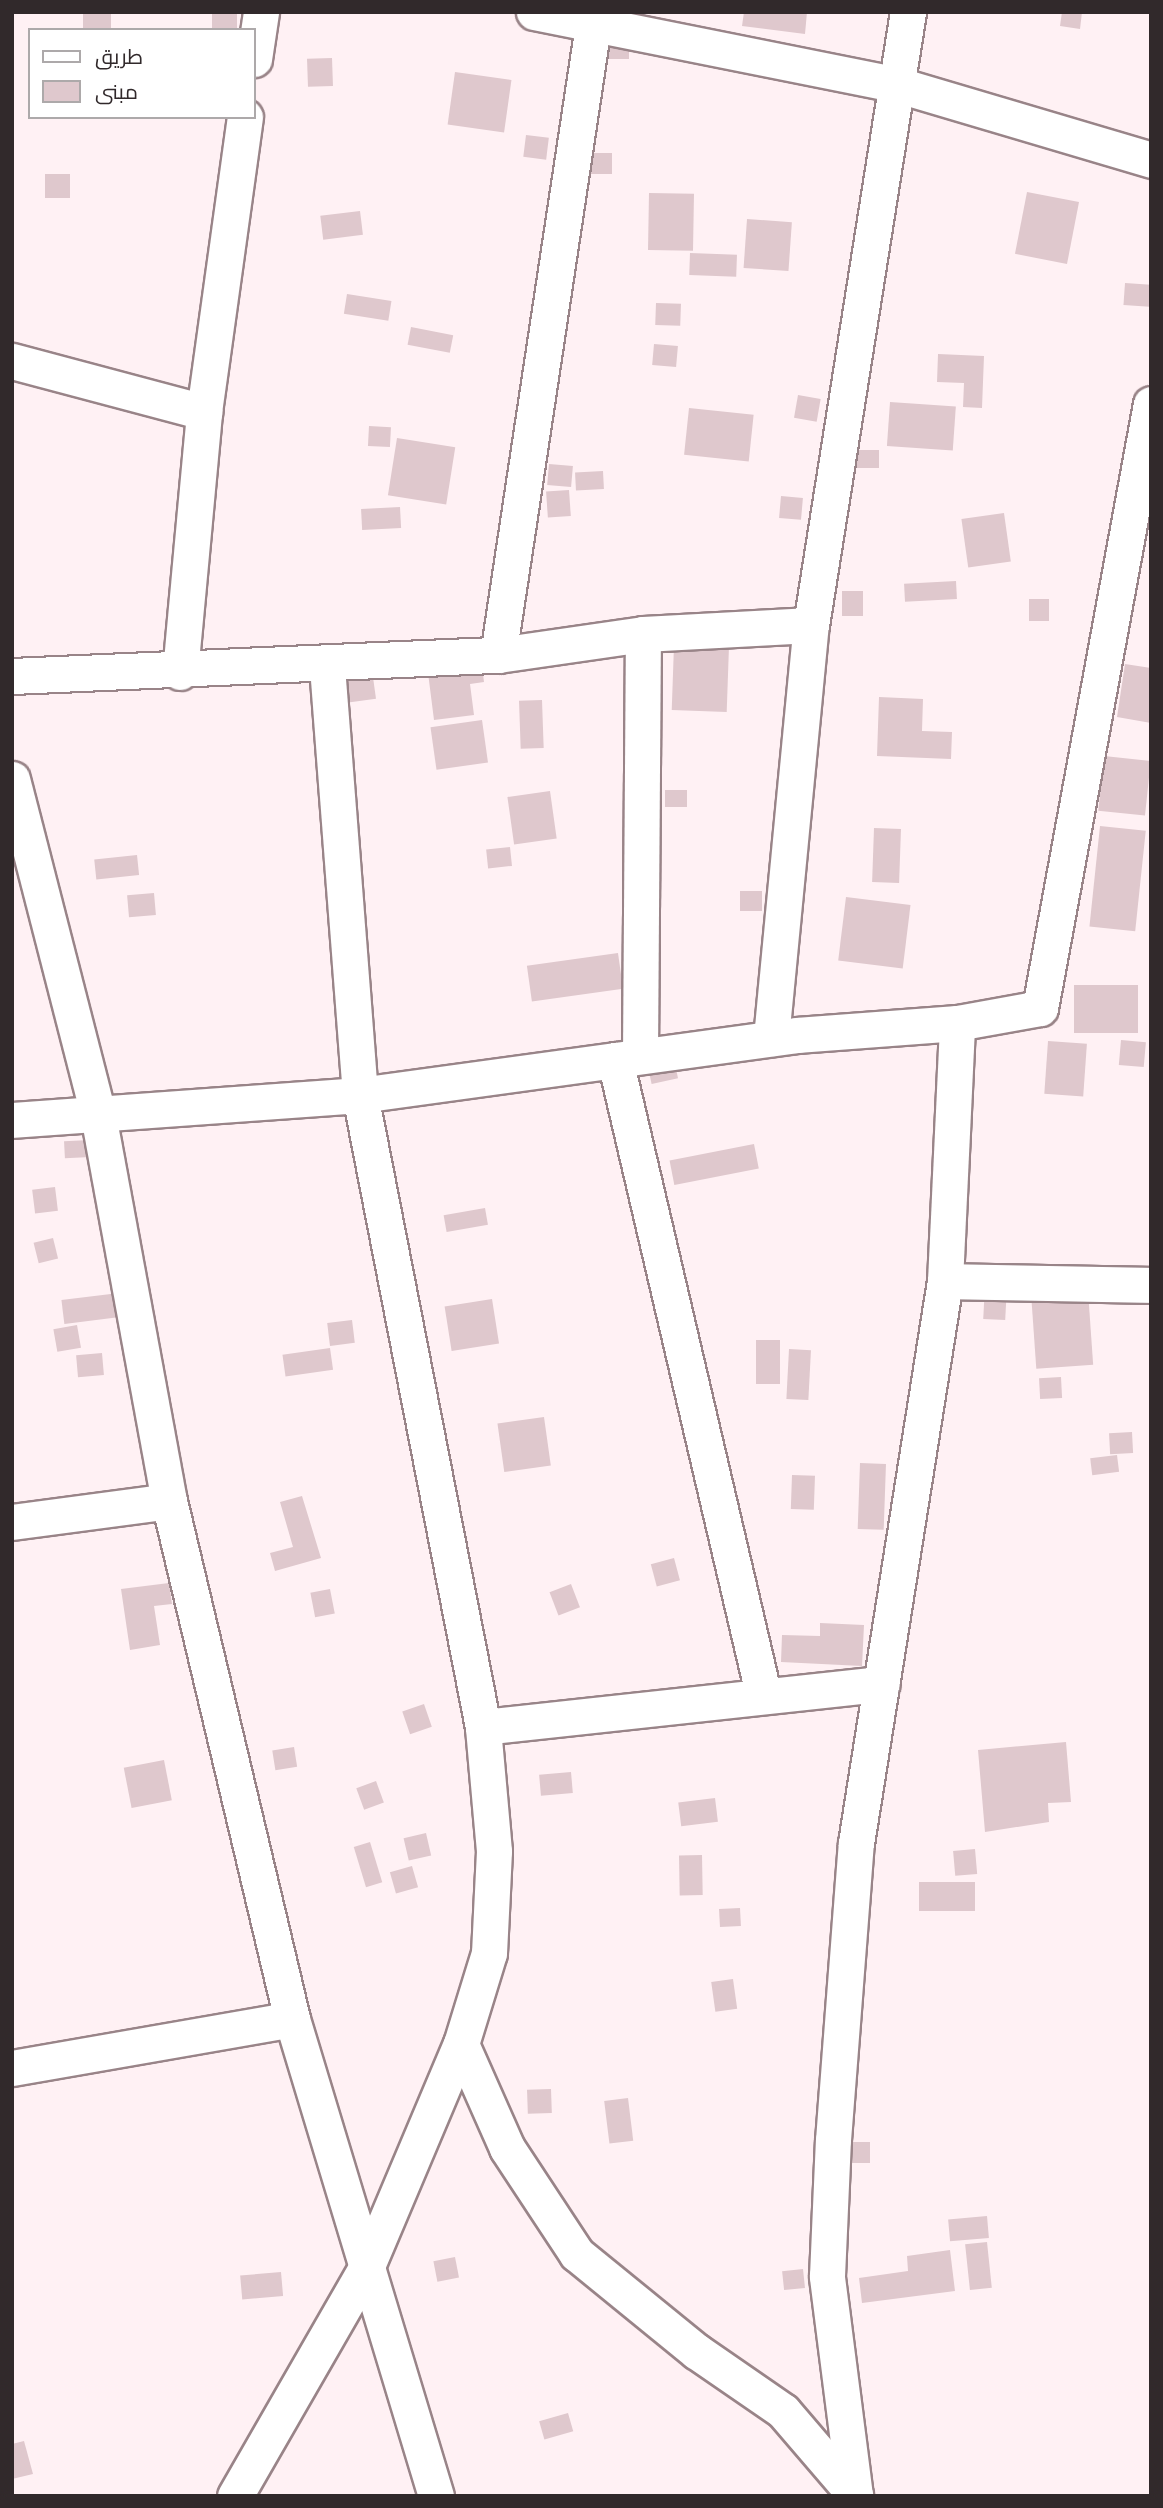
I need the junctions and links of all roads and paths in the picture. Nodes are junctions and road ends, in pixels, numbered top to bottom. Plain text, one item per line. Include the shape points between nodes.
1 (261, 12) edge
2 (534, 12) edge
3 (908, 12) edge
4 (595, 17) edge
5 (256, 46) edge
6 (895, 84) junction
7 (245, 119) edge
8 (1151, 160) edge
9 (12, 361) edge
10 (1151, 404) edge
11 (204, 412) junction
12 (811, 625) junction
13 (643, 634) junction
14 (498, 655) junction
15 (327, 664) junction
16 (180, 672) junction
17 (12, 676) edge
18 (12, 779) edge
19 (25, 879) edge
20 (957, 1023) junction
21 (771, 1038) junction
22 (627, 1058) junction
23 (360, 1095) junction
24 (97, 1109) junction
25 (12, 1120) edge
26 (945, 1281) junction
27 (1151, 1285) edge
28 (169, 1501) junction
29 (12, 1522) edge
30 (882, 1684) junction
31 (763, 1693) junction
32 (483, 1727) junction
33 (292, 2019) junction
34 (461, 2043) junction
35 (12, 2068) edge
36 (367, 2266) junction
37 (235, 2496) edge
38 (436, 2496) edge
39 (855, 2496) edge

1 - 5 street
2 - 4 street
3 - 6 street
4 - 6 street
4 - 14 street
6 - 8 street
6 - 12 street
7 - 11 street
9 - 11 street
10 - 20 street via 1040,1008
11 - 16 street
12 - 13 street
12 - 21 street
13 - 14 street
13 - 22 street
14 - 15 street
15 - 16 street
15 - 23 street
16 - 17 street
18 - 19 street
19 - 24 street
20 - 21 street
20 - 26 street
21 - 22 street
22 - 23 street
22 - 31 street
23 - 24 street
23 - 32 street
24 - 25 street
24 - 28 street
26 - 27 street
26 - 30 street
28 - 29 street
28 - 33 street
30 - 31 street
30 - 39 street via 856,1843 827,2276
31 - 32 street
32 - 34 street via 494,1851 489,1953
33 - 35 street
33 - 36 street
34 - 36 street
34 - 39 street via 507,2148 577,2254 695,2351 783,2411
36 - 37 street
36 - 38 street

